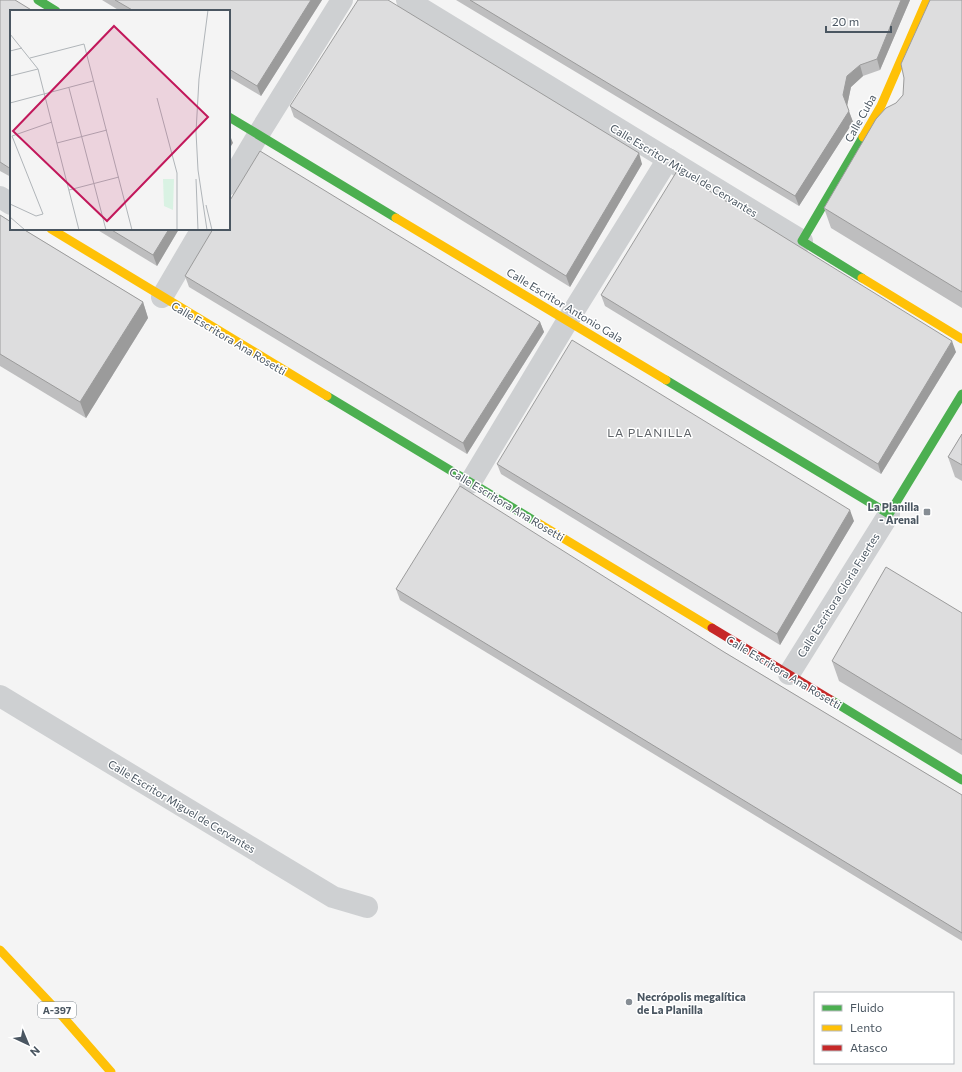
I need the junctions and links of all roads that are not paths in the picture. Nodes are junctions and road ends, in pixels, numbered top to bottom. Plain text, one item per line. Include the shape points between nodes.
1 (38, 0) edge
2 (342, 0) edge
3 (407, 0) edge
4 (927, 0) edge
5 (54, 10) edge
6 (230, 118) edge
7 (258, 135) junction
8 (668, 159) junction
9 (230, 182) edge
10 (0, 197) edge
11 (10, 203) edge
12 (53, 230) edge
13 (201, 230) edge
14 (802, 241) junction
15 (162, 297) junction
16 (568, 320) junction
17 (962, 340) edge
18 (962, 394) edge
19 (470, 483) junction
20 (889, 514) junction
21 (789, 674) junction
22 (0, 696) edge
23 (962, 780) edge
24 (367, 907) dead end
25 (0, 950) edge
26 (111, 1072) edge

1 - 5 street
2 - 7 street
3 - 8 street, Calle Escritor Miguel de Cervantes
4 - 14 street, Calle Cuba via 880,106
6 - 7 street, Calle Escritor Antonio Gala
7 - 9 street
7 - 16 street, Calle Escritor Antonio Gala
8 - 14 street, Calle Escritor Miguel de Cervantes
8 - 16 street
10 - 11 street
12 - 15 street, Calle Escritora Ana Rosetti
13 - 15 street
14 - 17 street, Calle Escritor Miguel de Cervantes
15 - 19 street, Calle Escritora Ana Rosetti
16 - 19 street
16 - 20 street, Calle Escritor Antonio Gala
18 - 20 street, Calle Escritora Gloria Fuertes
19 - 21 street, Calle Escritora Ana Rosetti
20 - 21 street, Calle Escritora Gloria Fuertes
21 - 23 street, Calle Escritora Ana Rosetti
22 - 24 street, Calle Escritor Miguel de Cervantes via 333,897
25 - 26 street, A-397

